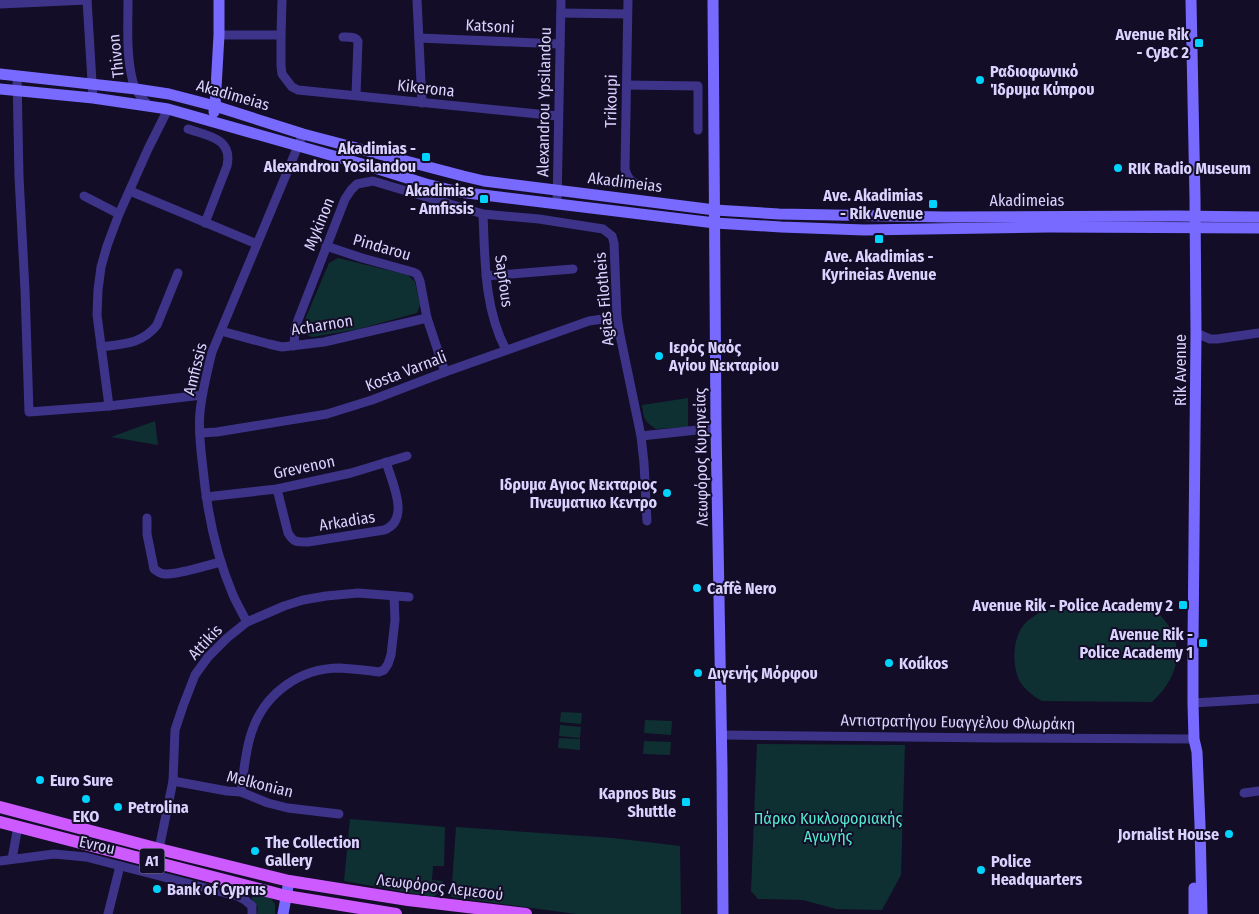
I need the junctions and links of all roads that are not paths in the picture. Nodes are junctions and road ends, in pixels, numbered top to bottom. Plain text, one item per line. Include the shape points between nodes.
1 (88, 0) edge
2 (128, 0) edge
3 (220, 0) edge
4 (282, 0) edge
5 (417, 0) edge
6 (561, 0) edge
7 (628, 0) edge
8 (713, 0) edge
9 (1190, 0) edge
10 (17, 1) edge
11 (0, 4) edge
12 (561, 13) junction
13 (628, 14) junction
14 (219, 35) junction
15 (281, 35) junction
16 (343, 37) dead end
17 (419, 38) junction
18 (560, 44) junction
19 (0, 74) edge
20 (17, 76) junction
21 (92, 84) junction
22 (626, 85) junction
23 (0, 89) edge
24 (136, 89) junction
25 (17, 91) junction
26 (356, 95) junction
27 (93, 98) junction
28 (422, 103) junction
29 (148, 105) junction
30 (216, 106) junction
31 (168, 109) junction
32 (558, 116) junction
33 (211, 121) junction
34 (188, 129) dead end
35 (698, 130) dead end
36 (303, 134) junction
37 (287, 143) junction
38 (299, 146) junction
39 (290, 167) junction
40 (651, 186) dead end
41 (558, 190) junction
42 (130, 191) junction
43 (84, 196) dead end
44 (557, 204) junction
45 (715, 210) junction
46 (120, 214) junction
47 (483, 214) junction
48 (1259, 217) edge
49 (1195, 222) junction
50 (205, 223) junction
51 (715, 223) junction
52 (1259, 228) edge
53 (257, 244) junction
54 (326, 246) junction
55 (573, 270) dead end
56 (178, 273) dead end
57 (486, 276) junction
58 (617, 317) junction
59 (427, 318) junction
60 (221, 331) junction
61 (1196, 333) junction
62 (1259, 333) edge
63 (294, 346) junction
64 (102, 347) junction
65 (506, 350) junction
66 (445, 372) junction
67 (202, 395) junction
68 (109, 406) junction
69 (716, 428) junction
70 (200, 433) junction
71 (641, 436) junction
72 (407, 456) dead end
73 (386, 462) junction
74 (278, 489) junction
75 (206, 497) junction
76 (147, 518) dead end
77 (647, 521) dead end
78 (221, 562) junction
79 (394, 596) junction
80 (409, 597) dead end
81 (247, 622) junction
82 (1259, 700) edge
83 (1193, 704) junction
84 (722, 735) junction
85 (1194, 739) junction
86 (173, 781) junction
87 (1259, 791) edge
88 (241, 792) junction
89 (1244, 793) dead end
90 (0, 806) edge
91 (339, 814) dead end
92 (0, 822) edge
93 (18, 826) junction
94 (160, 849) junction
95 (12, 858) junction
96 (0, 861) edge
97 (120, 866) junction
98 (289, 881) junction
99 (286, 896) junction
100 (108, 914) edge
101 (252, 914) edge
102 (283, 914) edge
103 (396, 914) edge
104 (526, 914) edge
105 (723, 914) edge
106 (1194, 914) edge
107 (1202, 914) edge

1 - 10 street
1 - 21 street
2 - 24 street, Thivon via 128,51
3 - 14 main road
4 - 15 street
5 - 17 street
6 - 12 street, Alexandrou Ypsilandou
7 - 13 street, Trikoupi
8 - 45 main road, Λεωφόρος Κυρηνείας
9 - 49 main road, Rik Avenue
10 - 11 street
12 - 13 street
12 - 18 street, Alexandrou Ypsilandou
13 - 22 street, Trikoupi
14 - 15 street
14 - 30 main road
15 - 26 street, Kikerona via 282,74 292,87
16 - 26 street via 353,37 358,41
17 - 18 street, Katsoni
17 - 28 street
18 - 32 street, Alexandrou Ypsilandou
19 - 20 main road, Akadimeias
20 - 21 main road, Akadimeias
20 - 25 street
21 - 24 main road, Akadimeias
21 - 27 street
22 - 35 street via 698,86
22 - 40 street, Trikoupi via 625,169 634,184
23 - 25 main road, Akadimeias
24 - 29 street, Thivon
24 - 30 main road, Akadimeias
25 - 27 main road, Akadimeias
25 - 68 street via 29,412
26 - 28 street, Kikerona
27 - 29 main road, Akadimeias
28 - 32 street, Kikerona
29 - 31 main road, Akadimeias
30 - 33 main road
30 - 36 main road, Akadimeias
31 - 33 main road, Akadimeias
31 - 42 street
32 - 41 street, Alexandrou Ypsilandou
33 - 37 main road, Akadimeias
34 - 50 street via 218,139 226,146 229,157
36 - 38 street, Amfissis
36 - 41 main road, Akadimeias via 484,181
37 - 38 main road, Akadimeias
37 - 39 street
38 - 39 street, Amfissis
38 - 44 main road, Akadimeias via 459,192
39 - 53 street, Amfissis
41 - 44 street, Alexandrou Ypsilandou
41 - 45 main road, Akadimeias
42 - 46 street
42 - 50 street
43 - 46 street
44 - 51 main road, Akadimeias
45 - 49 main road, Akadimeias via 821,216
45 - 51 main road, Λεωφόρος Κυρηνείας
46 - 64 street via 101,267 97,314
47 - 54 street, Mykinon via 373,181 366,182 351,190
47 - 57 street, Sapfous
47 - 58 street, Agias Filotheis via 539,219 608,232 614,243
48 - 49 main road, Akadimeias
49 - 51 main road, Akadimeias via 864,230
49 - 52 main road, Akadimeias
49 - 61 main road, Rik Avenue
50 - 53 street
51 - 69 main road, Λεωφόρος Κυρηνείας
53 - 60 street, Amfissis
54 - 59 street, Pindarou via 417,274
54 - 63 street, Mykinon via 298,320
55 - 57 street
56 - 64 street via 151,333 134,342
57 - 65 street, Sapfous via 489,300
58 - 65 street, Kosta Varnali via 589,321
58 - 71 street, Agias Filotheis
59 - 63 street, Acharnon
59 - 66 street, Pindarou
60 - 63 street, Acharnon via 282,347
60 - 67 street, Amfissis via 212,352
61 - 62 street via 1210,339
61 - 83 main road, Rik Avenue
64 - 68 street
65 - 66 street, Kosta Varnali
66 - 70 street, Kosta Varnali via 327,414
67 - 68 street
67 - 70 street, Amfissis
69 - 71 street
69 - 84 main road, Λεωφόρος Κυρηνείας
70 - 75 street, Amfissis
71 - 77 street, Agias Filotheis
72 - 73 street, Grevenon
73 - 74 street, Grevenon
73 - 74 street, Arkadias via 399,511 393,524 384,530 295,542 288,533
74 - 75 street, Grevenon
75 - 78 street, Amfissis
76 - 78 street via 154,569 159,573 175,573
78 - 81 street, Amfissis
79 - 80 street, Attikis
79 - 81 street, Attikis via 358,593 326,596 284,606
79 - 88 street via 391,655 384,670 339,668 316,671 284,685 269,700 252,731
81 - 86 street, Attikis via 208,657 195,676 175,730
82 - 83 street
83 - 85 main road, Rik Avenue
84 - 85 street, Αντιστρατήγου Ευαγγέλου Φλωράκη
84 - 105 main road, Λεωφόρος Κυρηνείας
85 - 106 main road, Rik Avenue
85 - 107 main road, Rik Avenue via 1199,788
86 - 88 street, Melkonian
86 - 94 street, Attikis
87 - 89 street
88 - 91 street, Melkonian via 288,808
90 - 94 main road, Λεωφόρος Λεμεσού / A1
92 - 93 main road, Λεωφόρος Λεμεσού / A1
93 - 95 street
93 - 99 main road, Λεωφόρος Λεμεσού / A1
94 - 98 main road, Λεωφόρος Λεμεσού / A1
95 - 96 street, Evrou
95 - 97 street, Evrou via 54,854 86,857
97 - 100 street
97 - 101 street, Evrou via 237,896 252,906
98 - 99 main road
98 - 104 main road, Λεωφόρος Λεμεσού / A1
99 - 102 main road
99 - 103 main road, Λεωφόρος Λεμεσού / A1

